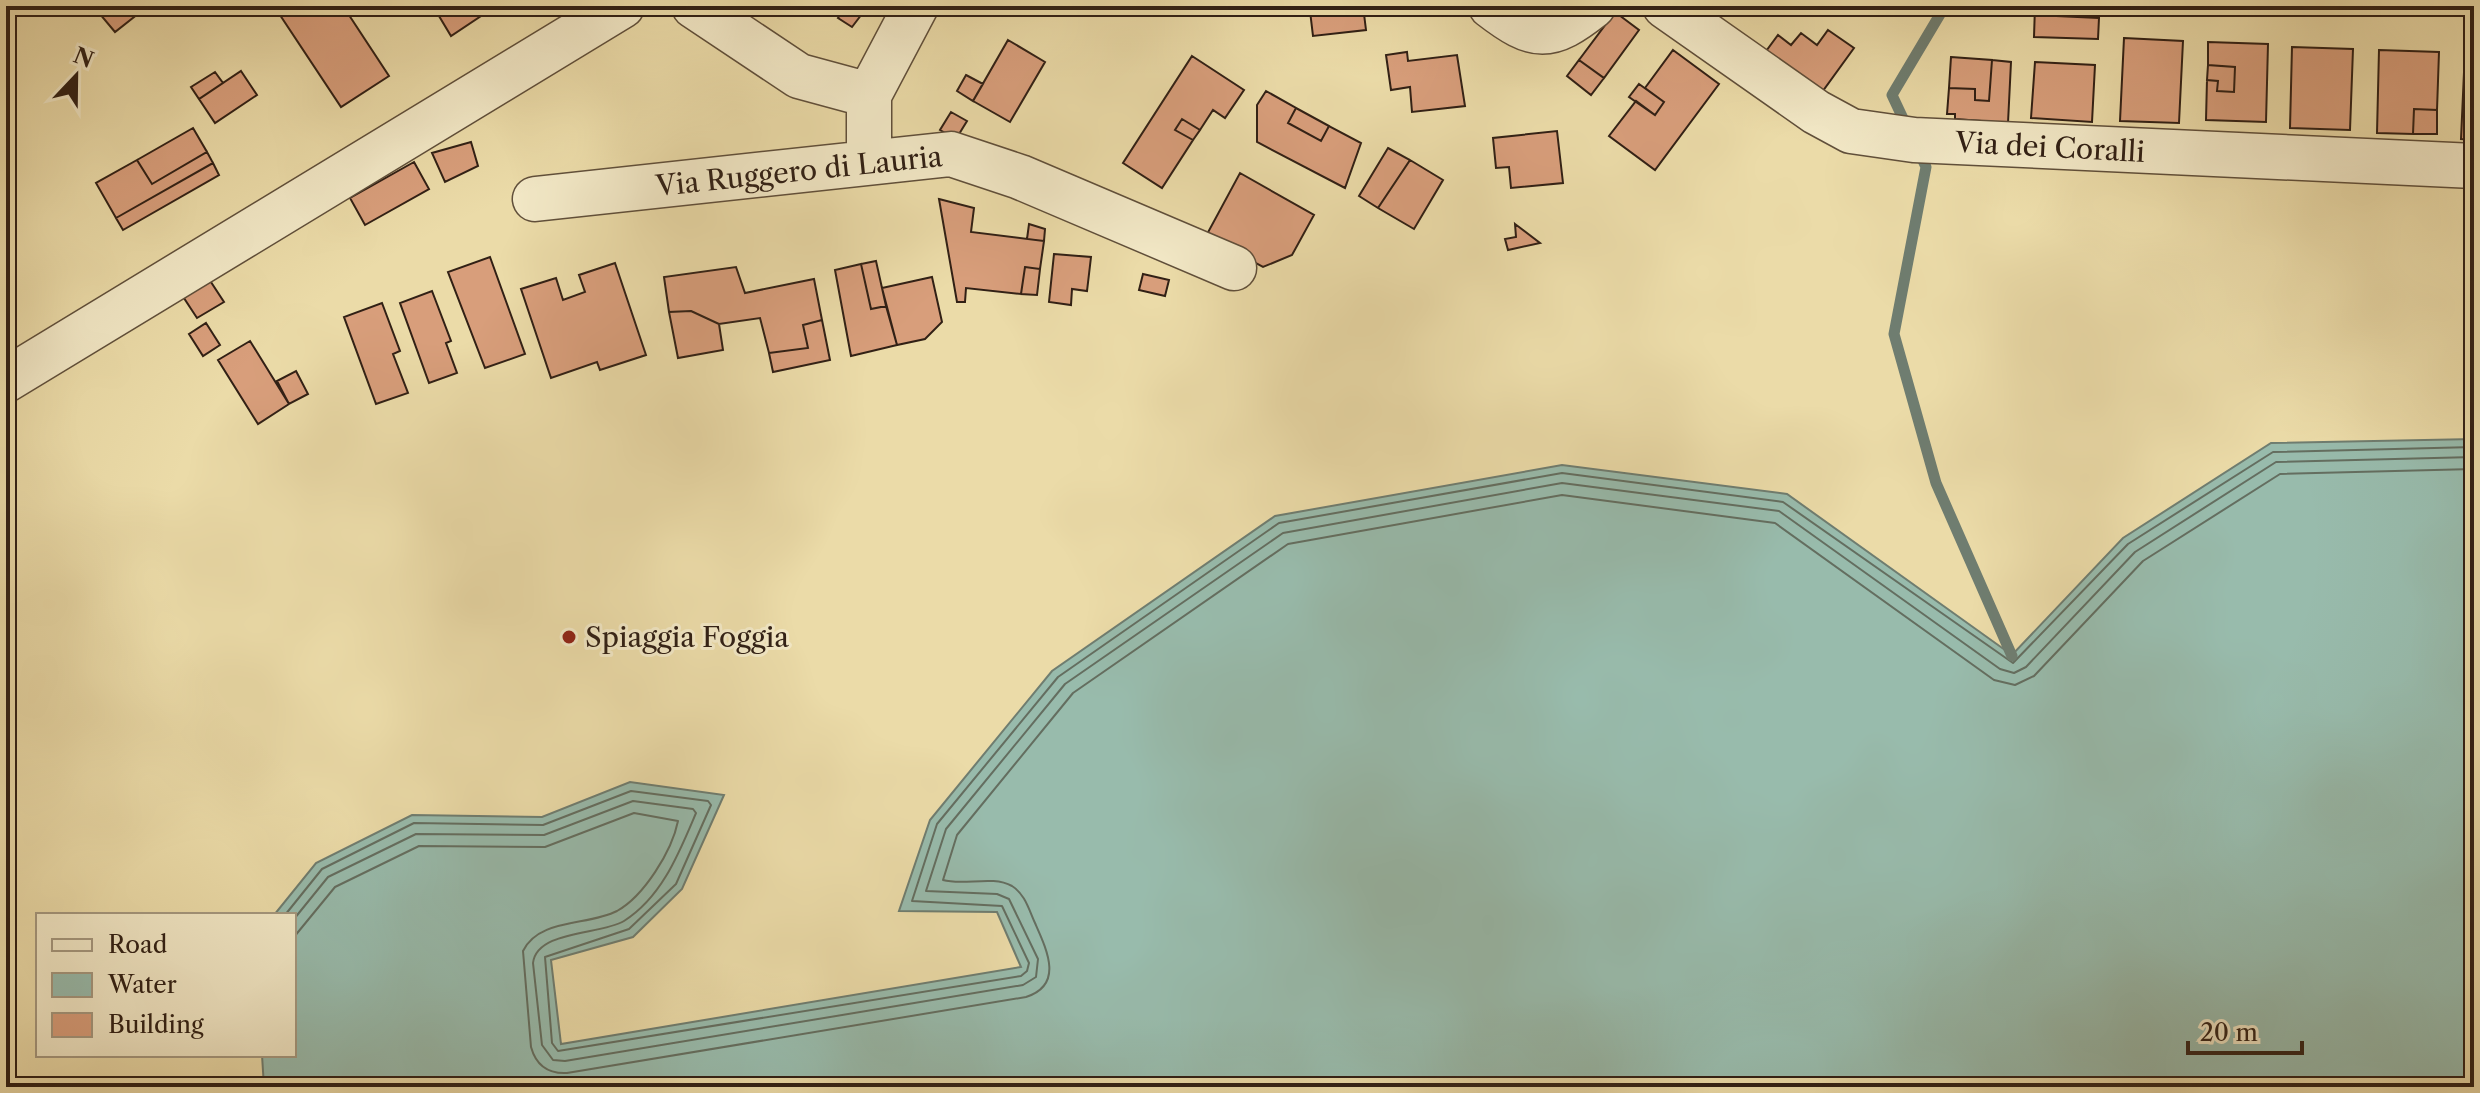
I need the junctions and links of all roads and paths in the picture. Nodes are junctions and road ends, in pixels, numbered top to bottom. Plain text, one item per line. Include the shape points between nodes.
1 (622, 6) edge
2 (694, 6) edge
3 (916, 6) edge
4 (1491, 6) edge
5 (1593, 6) edge
6 (1665, 6) edge
7 (869, 95) junction
8 (869, 161) junction
9 (2474, 166) edge
10 (535, 199) dead end
11 (1234, 268) dead end
12 (6, 380) edge

1 - 12 street
2 - 7 street via 799,76
3 - 7 street
4 - 5 street via 1536,34 1565,28
6 - 9 street, Via dei Coralli via 1851,131 1914,140
7 - 8 street
8 - 10 street, Via Ruggero di Lauria
8 - 11 street, Via Ruggero di Lauria via 951,154 1049,189

